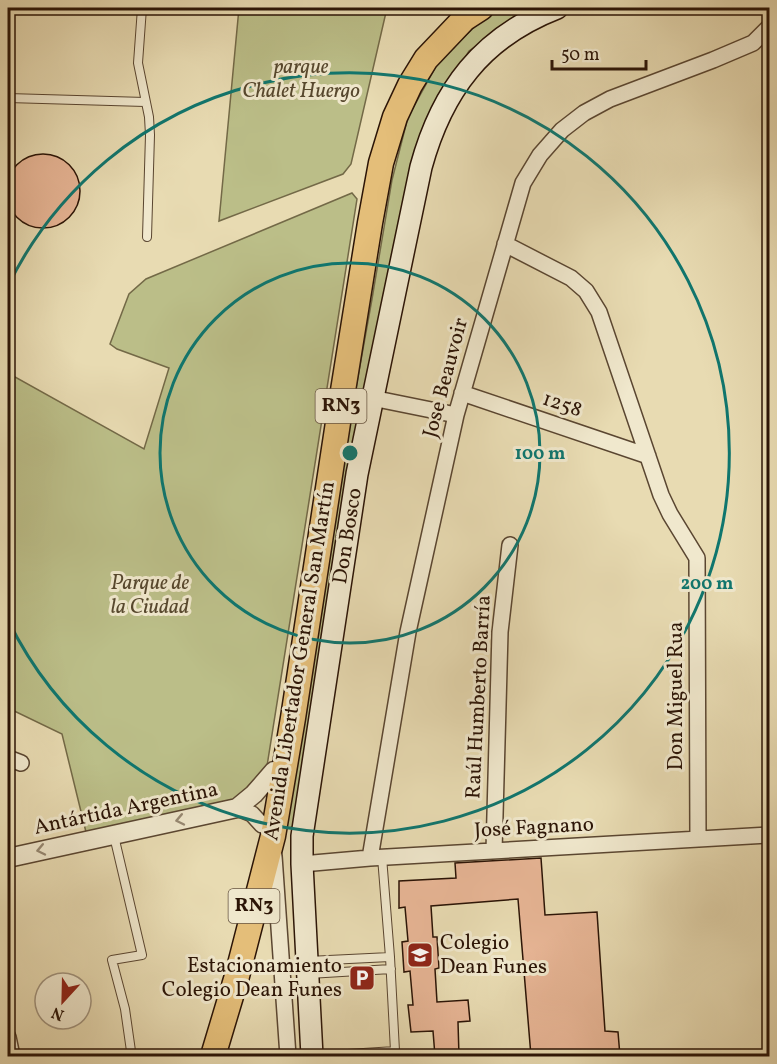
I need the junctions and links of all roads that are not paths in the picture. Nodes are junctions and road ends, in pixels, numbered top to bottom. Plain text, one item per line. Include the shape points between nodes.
1 (142, 8) edge
2 (462, 8) edge
3 (480, 8) edge
4 (557, 8) edge
5 (770, 26) edge
6 (8, 98) edge
7 (145, 102) junction
8 (147, 237) dead end
9 (506, 244) junction
10 (462, 393) junction
11 (372, 398) junction
12 (456, 415) junction
13 (648, 456) junction
14 (510, 545) dead end
15 (274, 771) junction
16 (237, 808) junction
17 (267, 831) junction
18 (113, 835) junction
19 (770, 835) edge
20 (698, 839) junction
21 (494, 851) junction
22 (8, 858) edge
23 (376, 858) junction
24 (302, 864) junction
25 (268, 892) dead end
26 (390, 957) junction
27 (307, 967) junction
28 (391, 969) junction
29 (8, 1037) edge
30 (394, 1054) edge
31 (12, 1056) edge
32 (129, 1056) edge
33 (201, 1056) edge
34 (213, 1056) edge
35 (288, 1056) edge
36 (314, 1056) edge

1 - 7 lane via 138,63
2 - 15 highway, Avenida Libertador General San Martín / RN3 via 424,45 402,74 387,103 374,147 311,513
3 - 17 highway, Avenida Libertador General San Martín / RN3 via 464,19 426,60 410,85 381,163 293,718
4 - 11 main road, Don Bosco via 534,16 484,52 465,73 436,120 421,167
5 - 9 street, Jose Beauvoir via 753,43 610,99 562,130 523,183
6 - 7 lane
7 - 8 lane via 150,135
9 - 10 street, Jose Beauvoir
9 - 13 street, Don Miguel Rua via 571,278 586,291 598,312
10 - 12 street, Jose Beauvoir
10 - 13 street, 1258
11 - 12 street
11 - 24 main road, Don Bosco via 302,836
12 - 23 street, Jose Beauvoir via 408,632
13 - 20 street, Don Miguel Rua via 670,514 697,558
14 - 21 street, Raúl Humberto Barría via 500,632
15 - 16 street, Antártida Argentina
15 - 17 highway, Avenida Libertador General San Martín / RN3
16 - 17 street via 252,814
16 -> 18 street, Antártida Argentina
17 - 25 lane
17 - 33 highway, Avenida Libertador General San Martín / RN3 via 246,884 222,988
17 - 34 highway, Avenida Libertador General San Martín / RN3 via 243,969
17 - 35 street
18 -> 22 street, Antártida Argentina
18 - 32 lane via 142,955 112,960 125,1008
19 - 20 street, José Fagnano
20 - 21 street, José Fagnano
21 - 23 street, José Fagnano
23 - 24 street, José Fagnano
23 - 26 lane
24 - 27 main road, Don Bosco
26 - 27 lane
26 - 28 lane
27 - 28 lane
27 - 36 main road, Don Bosco
28 - 30 lane
29 - 31 street
30 - 36 lane

